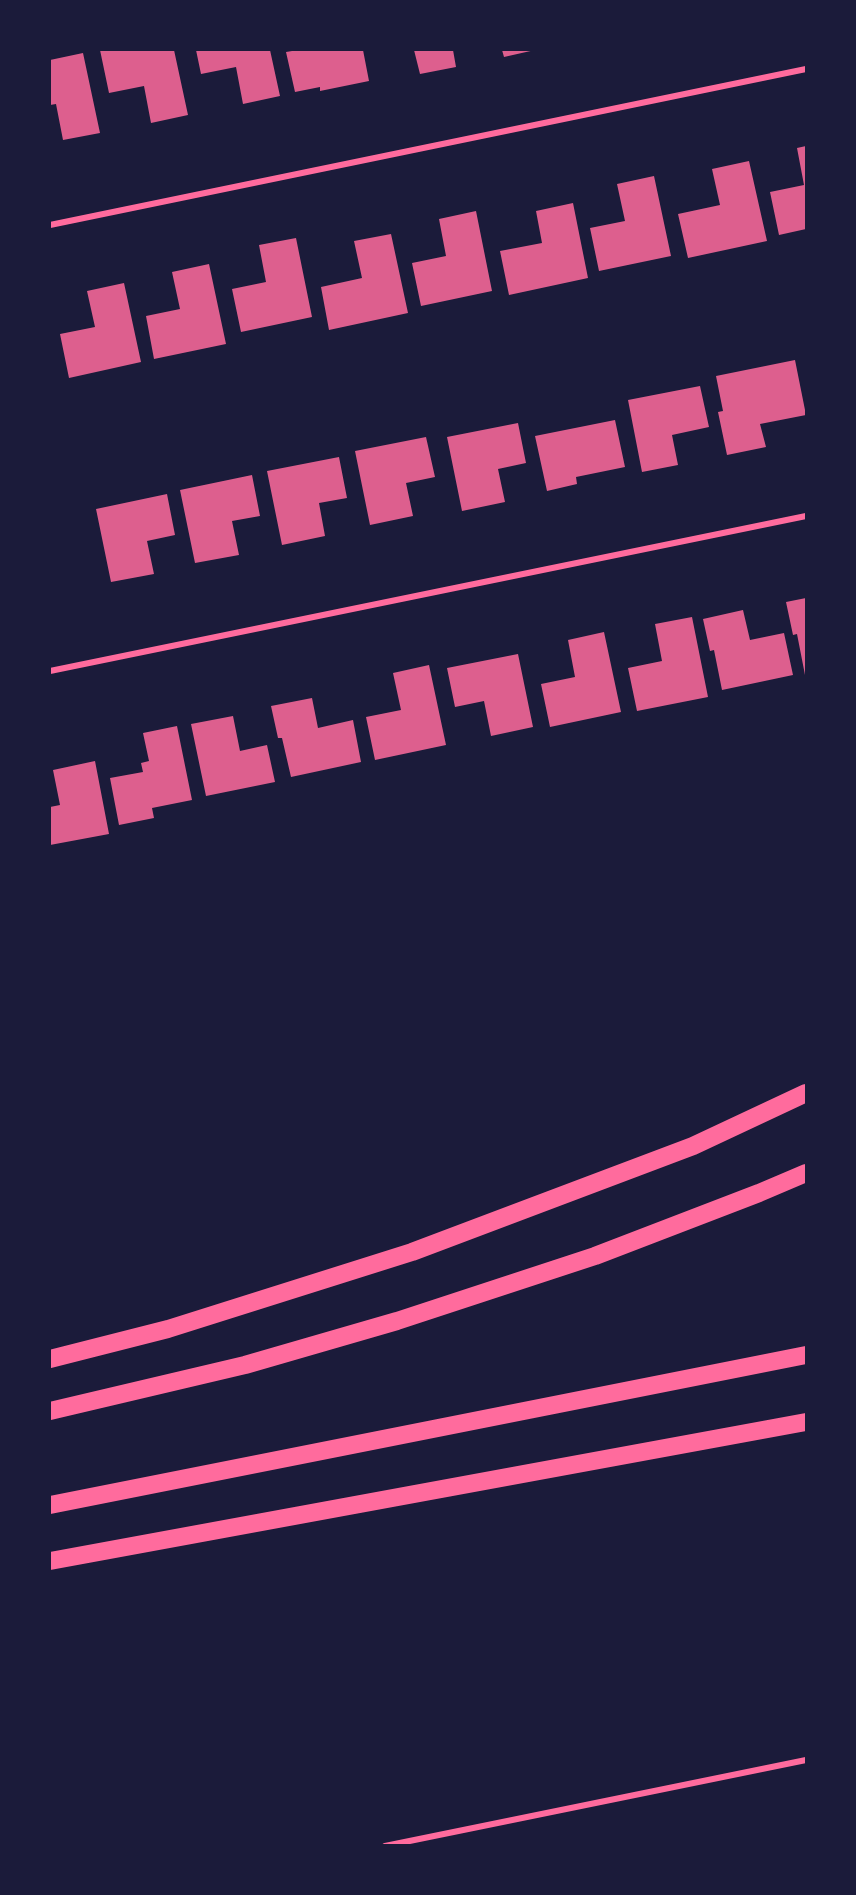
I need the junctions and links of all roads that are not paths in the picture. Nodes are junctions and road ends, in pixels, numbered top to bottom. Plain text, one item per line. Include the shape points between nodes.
1 (807, 69) edge
2 (50, 225) edge
3 (807, 516) edge
4 (50, 670) edge
5 (807, 1093) edge
6 (807, 1173) edge
7 (807, 1355) edge
8 (50, 1359) edge
9 (50, 1411) edge
10 (807, 1422) edge
11 (50, 1505) edge
12 (50, 1561) edge
13 (807, 1760) edge
14 (385, 1845) edge

1 - 2 street
3 - 4 street
5 - 8 highway via 693,1146 412,1252 168,1329
6 - 9 highway via 595,1256 397,1321 245,1365
7 - 11 highway
10 - 12 highway
13 - 14 street

